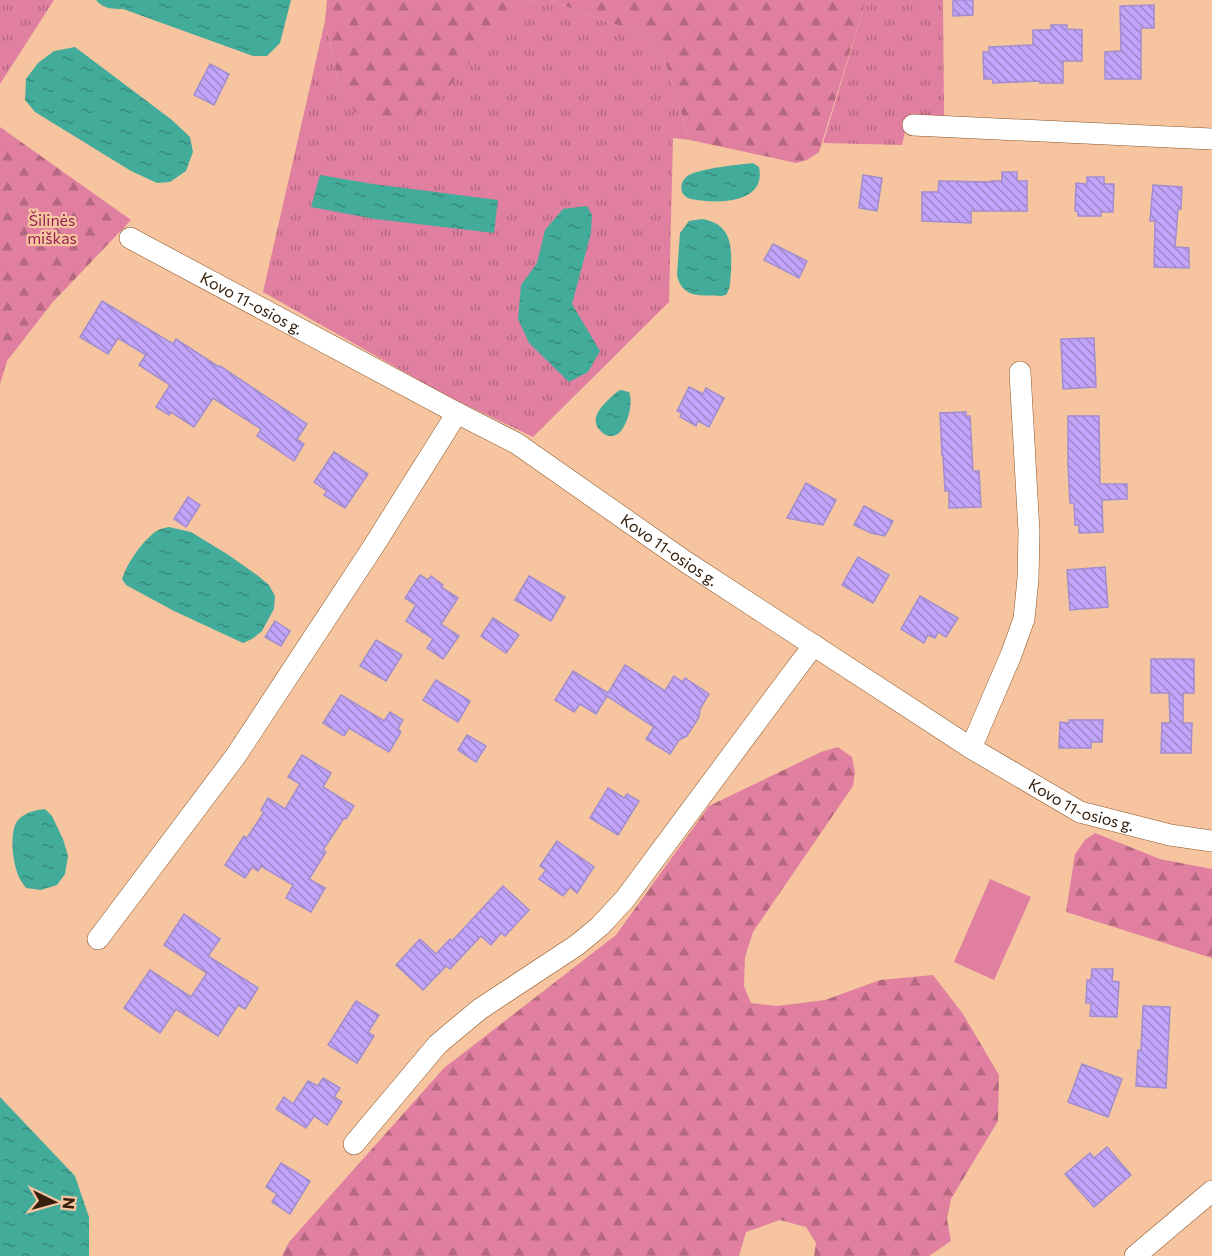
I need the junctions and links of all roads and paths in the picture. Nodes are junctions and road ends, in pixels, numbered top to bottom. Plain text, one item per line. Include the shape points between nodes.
1 (913, 125) dead end
2 (1212, 139) edge
3 (130, 238) dead end
4 (1020, 372) dead end
5 (457, 413) junction
6 (814, 645) junction
7 (970, 748) junction
8 (1212, 842) edge
9 (98, 939) dead end
10 (354, 1144) dead end
11 (1212, 1191) edge
12 (1135, 1256) edge

1 - 2 street
3 - 5 street, Kovo 11-osios g.
4 - 7 street via 1029,532 1024,619
5 - 6 street, Kovo 11-osios g. via 516,443 686,562
5 - 9 street via 235,757
6 - 7 street, Kovo 11-osios g.
6 - 10 street via 625,899 577,945 480,1009 438,1044
7 - 8 street, Kovo 11-osios g. via 1080,812
11 - 12 street

